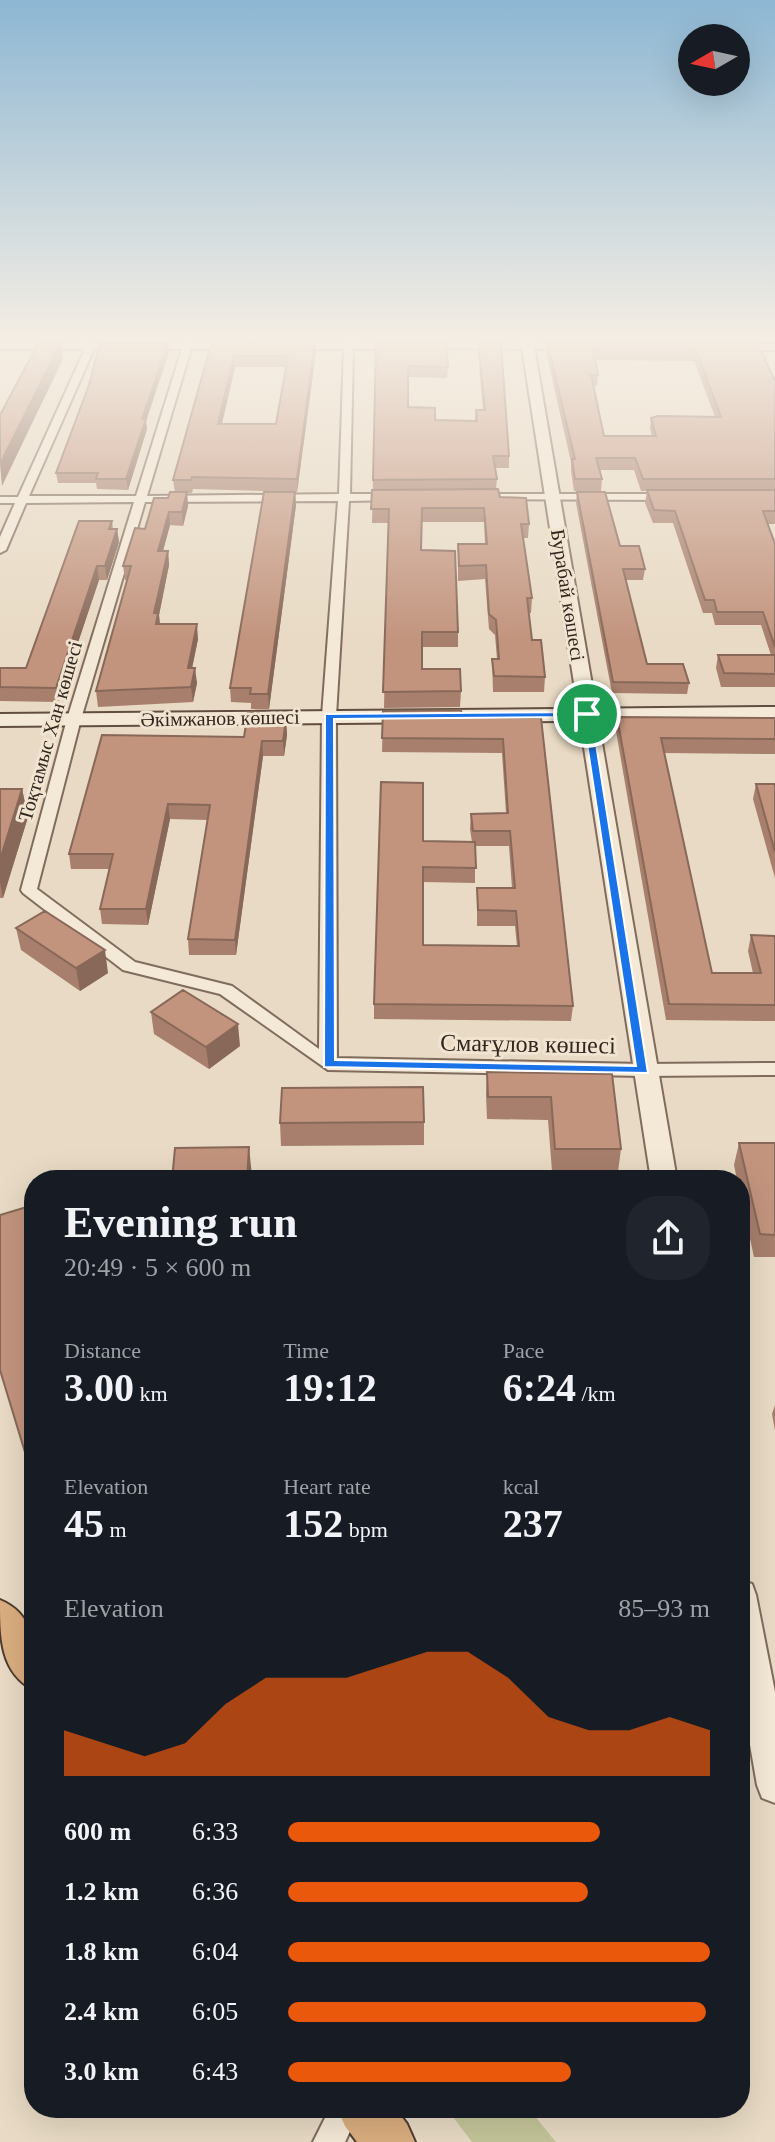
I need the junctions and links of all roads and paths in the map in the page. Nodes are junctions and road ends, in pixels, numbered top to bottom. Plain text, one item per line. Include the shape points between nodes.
1 (46, 441) edge
2 (158, 441) edge
3 (346, 441) edge
4 (544, 441) edge
5 (344, 497) junction
6 (404, 497) edge
7 (478, 497) edge
8 (680, 497) edge
9 (553, 498) junction
10 (0, 500) edge
11 (20, 500) junction
12 (140, 500) junction
13 (0, 550) edge
14 (775, 713) edge
15 (587, 714) junction
16 (329, 716) junction
17 (74, 719) junction
18 (0, 720) edge
19 (328, 1064) junction
20 (775, 1069) edge
21 (643, 1070) junction
22 (662, 1170) edge
23 (0, 1620) edge
24 (750, 1649) edge
25 (24, 1655) edge
26 (775, 1785) edge
27 (341, 2118) edge
28 (371, 2118) edge
29 (329, 2142) edge
30 (389, 2142) edge

1 - 11 street
2 - 12 street, Тоқтамыс Хан көшесі
3 - 5 street
4 - 9 street, Бурабай көшесі
5 - 6 street
5 - 12 street
5 - 16 street
7 - 9 street
8 - 9 street
9 - 15 street, Бурабай көшесі
10 - 11 street
11 - 12 street
11 - 13 street
12 - 17 street, Тоқтамыс Хан көшесі
14 - 15 main road, Әкімжанов көшесі
15 - 16 main road, Әкімжанов көшесі
15 - 21 street, Бурабай көшесі
16 - 17 main road, Әкімжанов көшесі
16 - 19 street
17 - 18 main road, Әкімжанов көшесі
17 - 19 street, Тоқтамыс Хан көшесі via 29,890 129,966 226,990
19 - 21 street, Смағұлов көшесі
20 - 21 street, Смағұлов көшесі
21 - 22 street, Бурабай көшесі
23 - 25 highway
24 - 26 street
27 - 29 street
28 - 30 highway

